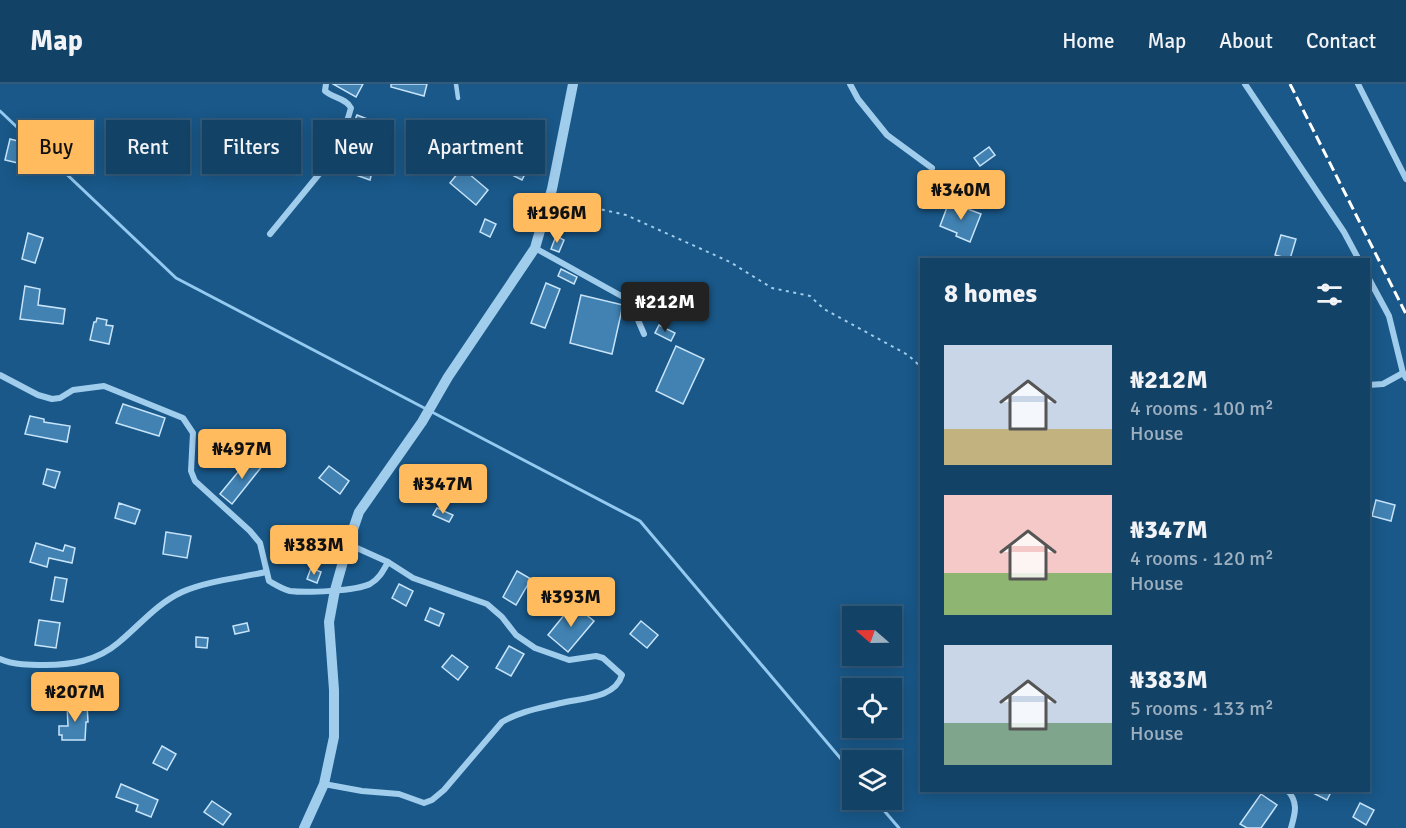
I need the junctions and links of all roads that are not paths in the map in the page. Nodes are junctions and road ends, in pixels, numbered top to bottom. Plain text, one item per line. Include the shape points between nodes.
1 (326, 84) edge
2 (456, 84) edge
3 (573, 84) edge
4 (850, 84) edge
5 (1245, 84) edge
6 (1358, 84) edge
7 (458, 98) dead end
8 (932, 168) dead end
9 (1406, 178) edge
10 (270, 234) dead end
11 (535, 248) junction
12 (1358, 258) edge
13 (1370, 281) edge
14 (644, 334) dead end
15 (0, 375) edge
16 (1404, 375) edge
17 (1370, 385) edge
18 (348, 544) junction
19 (388, 562) junction
20 (266, 572) junction
21 (335, 590) junction
22 (0, 659) edge
23 (324, 784) junction
24 (1288, 792) edge
25 (304, 828) edge
26 (1291, 828) edge

1 - 10 street via 328,94 346,101 351,108 338,151
2 - 7 lane
3 - 11 street via 551,194
4 - 8 street via 887,135
5 - 12 street
6 - 9 street
11 - 14 street via 625,298
11 - 18 street via 359,512
13 - 16 street via 1389,316
15 - 20 street via 52,399 73,390 104,386 183,418 193,433 191,471 195,481 260,543
16 - 17 street
18 - 19 street
18 - 21 street
19 - 21 street via 371,583
19 - 23 street via 413,578 487,604 516,635 535,648 569,660 603,658 622,675 621,679 599,695 538,708 502,722 444,790 424,803 399,794
20 - 21 street via 269,581 291,591
20 - 22 street via 180,593 156,607 116,645 93,658 68,665 26,665
21 - 23 street via 329,622 334,737
23 - 25 street
24 - 26 street via 1296,811

